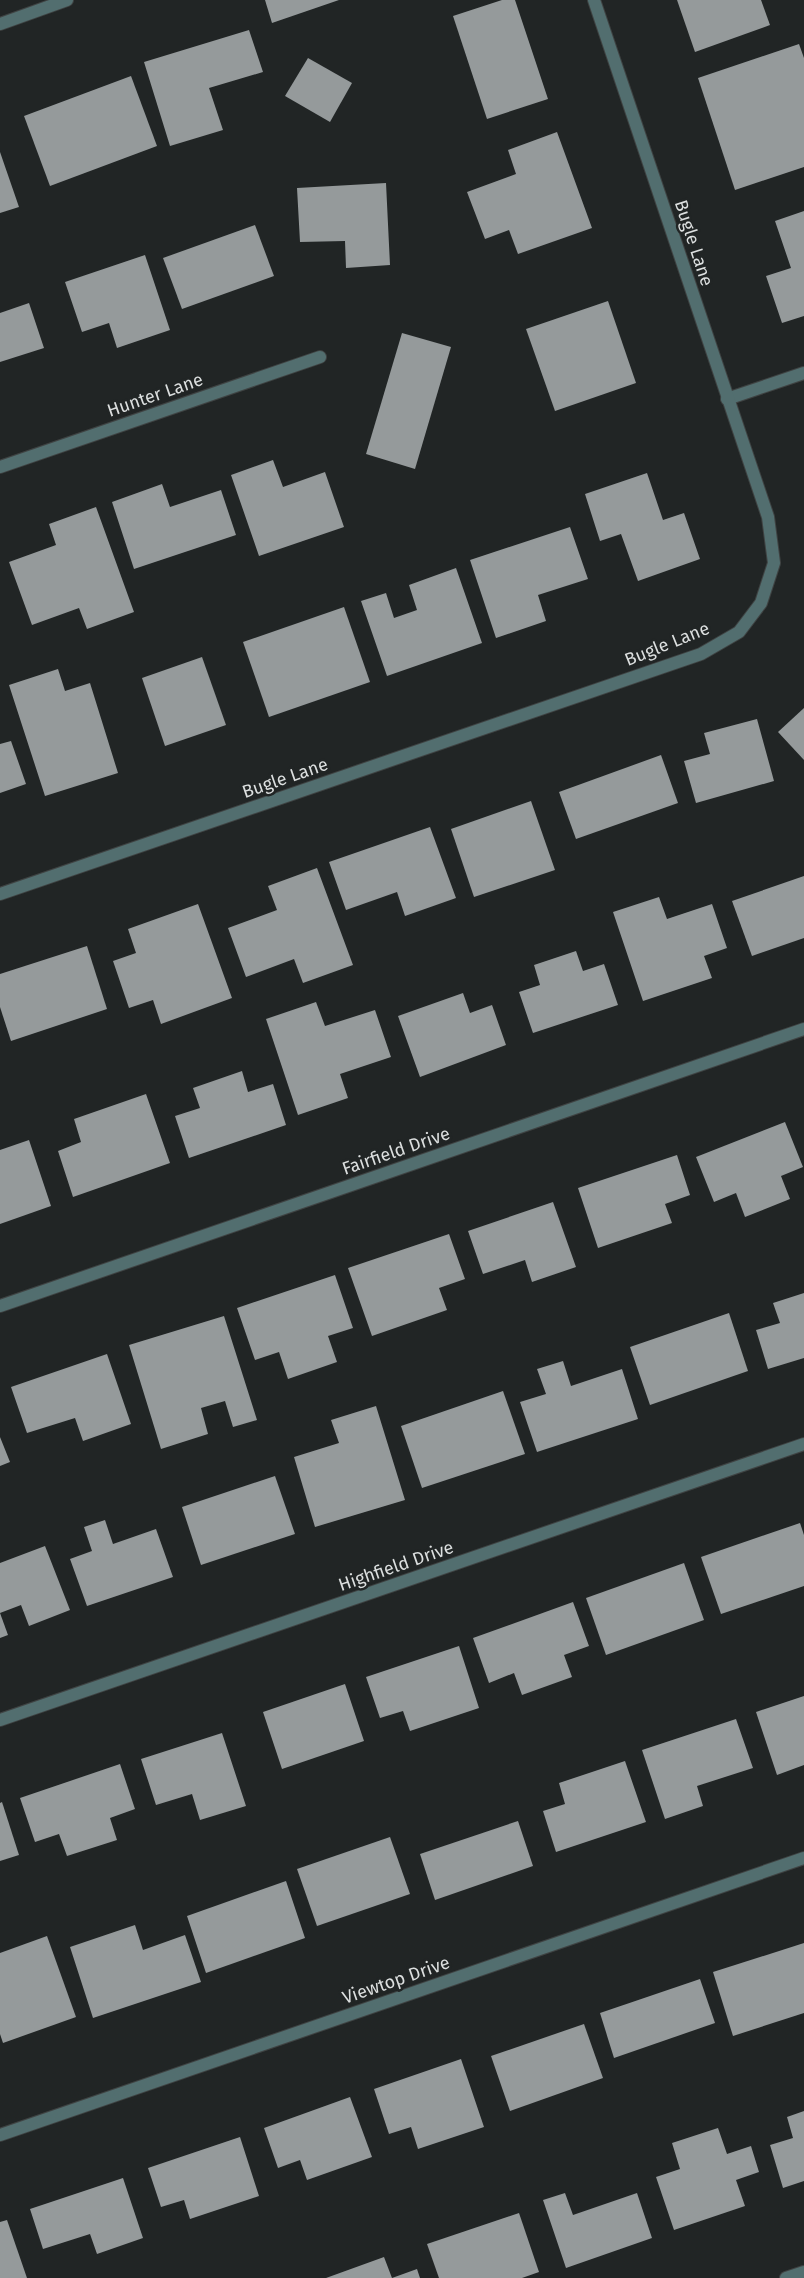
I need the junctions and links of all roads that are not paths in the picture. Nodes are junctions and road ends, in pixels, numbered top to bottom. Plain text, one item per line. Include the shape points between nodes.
1 (67, 0) edge
2 (594, 0) edge
3 (0, 24) edge
4 (320, 357) dead end
5 (804, 372) edge
6 (728, 399) junction
7 (0, 467) edge
8 (0, 894) edge
9 (804, 1029) edge
10 (0, 1306) edge
11 (804, 1444) edge
12 (0, 1720) edge
13 (804, 1858) edge
14 (0, 2135) edge
15 (804, 2272) edge
16 (786, 2278) edge

1 - 3 street
2 - 6 street, Bugle Lane
4 - 7 street, Hunter Lane
5 - 6 street
6 - 8 street, Bugle Lane via 768,517 774,563 761,604 739,632 701,654
9 - 10 street, Fairfield Drive
11 - 12 street, Highfield Drive
13 - 14 street, Viewtop Drive
15 - 16 street

